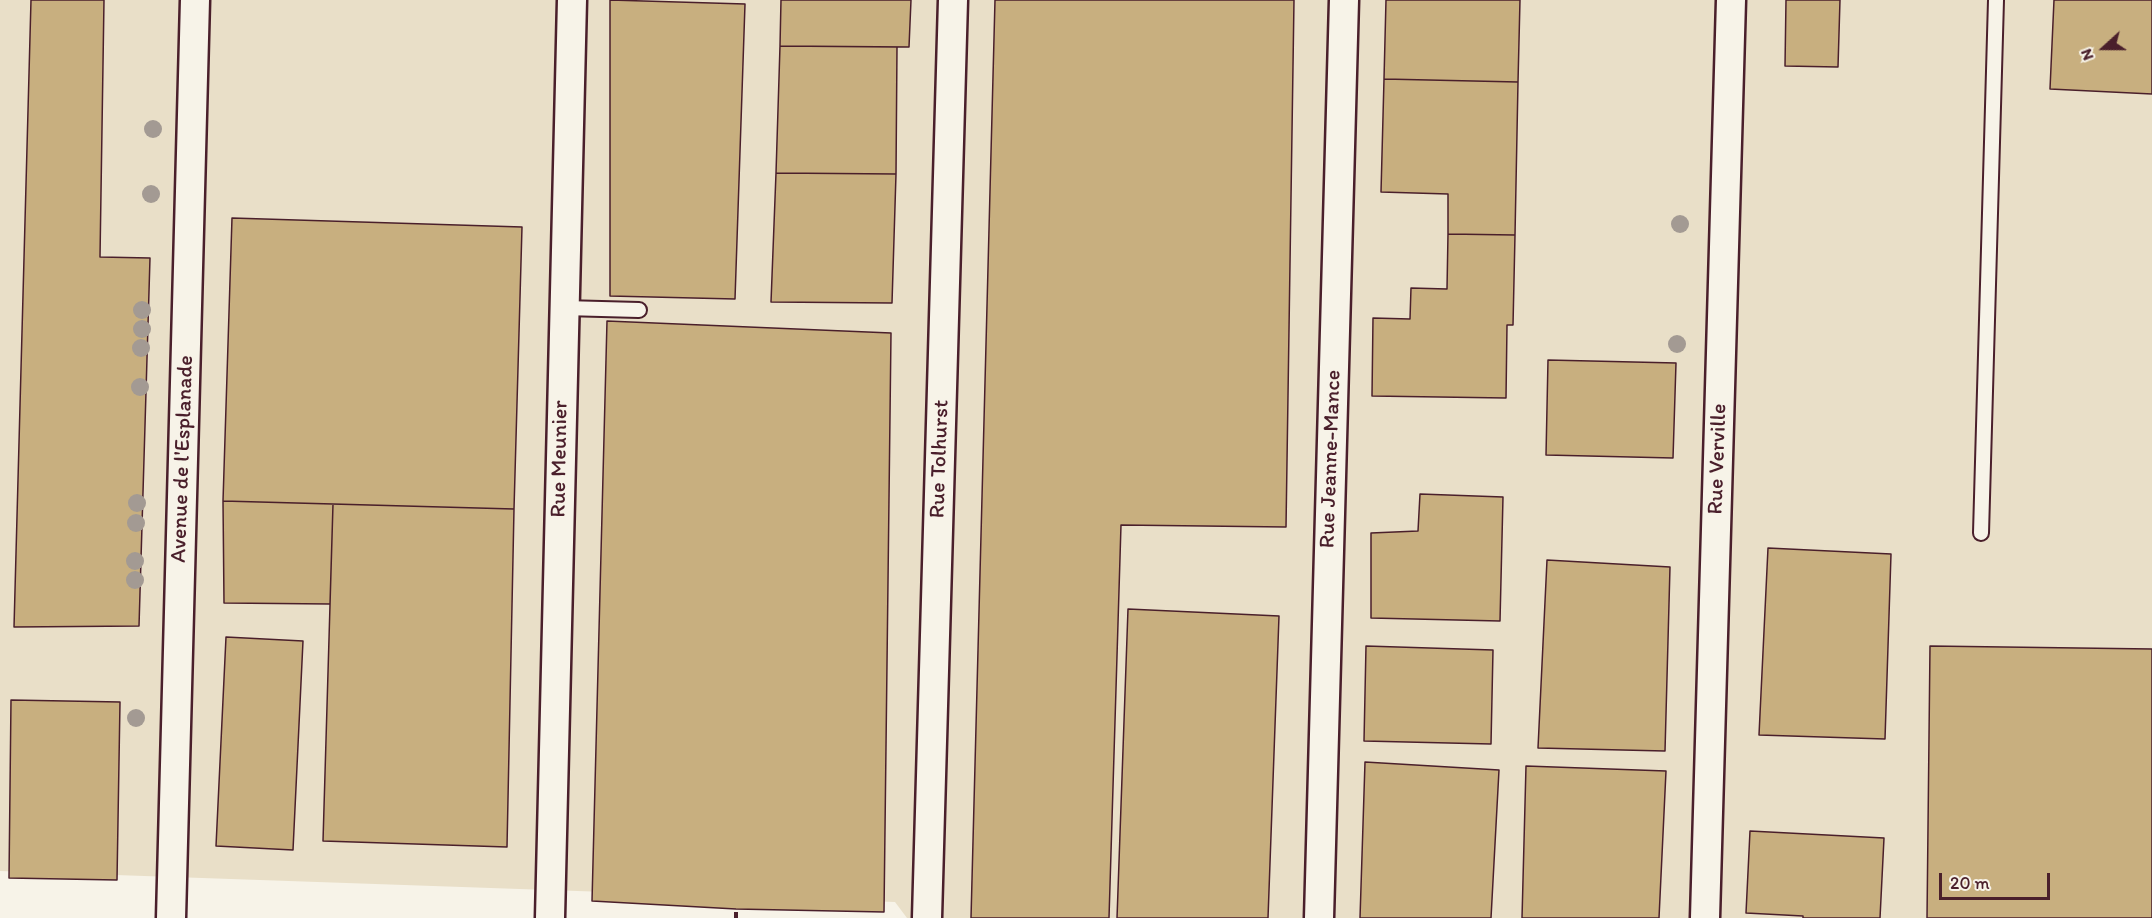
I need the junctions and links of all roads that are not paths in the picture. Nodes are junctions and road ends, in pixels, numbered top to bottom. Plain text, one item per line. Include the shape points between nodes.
1 (195, 0) edge
2 (572, 0) edge
3 (953, 0) edge
4 (1344, 0) edge
5 (1731, 0) edge
6 (1996, 0) edge
7 (564, 308) junction
8 (639, 310) dead end
9 (1981, 533) dead end
10 (171, 918) edge
11 (550, 918) edge
12 (927, 918) edge
13 (1319, 918) edge
14 (1706, 918) edge

1 - 10 street, Avenue de l'Esplanade
2 - 7 street, Rue Meunier
3 - 12 street, Rue Tolhurst
4 - 13 street, Rue Jeanne-Mance
5 - 14 street, Rue Verville
6 - 9 lane
7 - 8 lane
7 - 11 street, Rue Meunier

